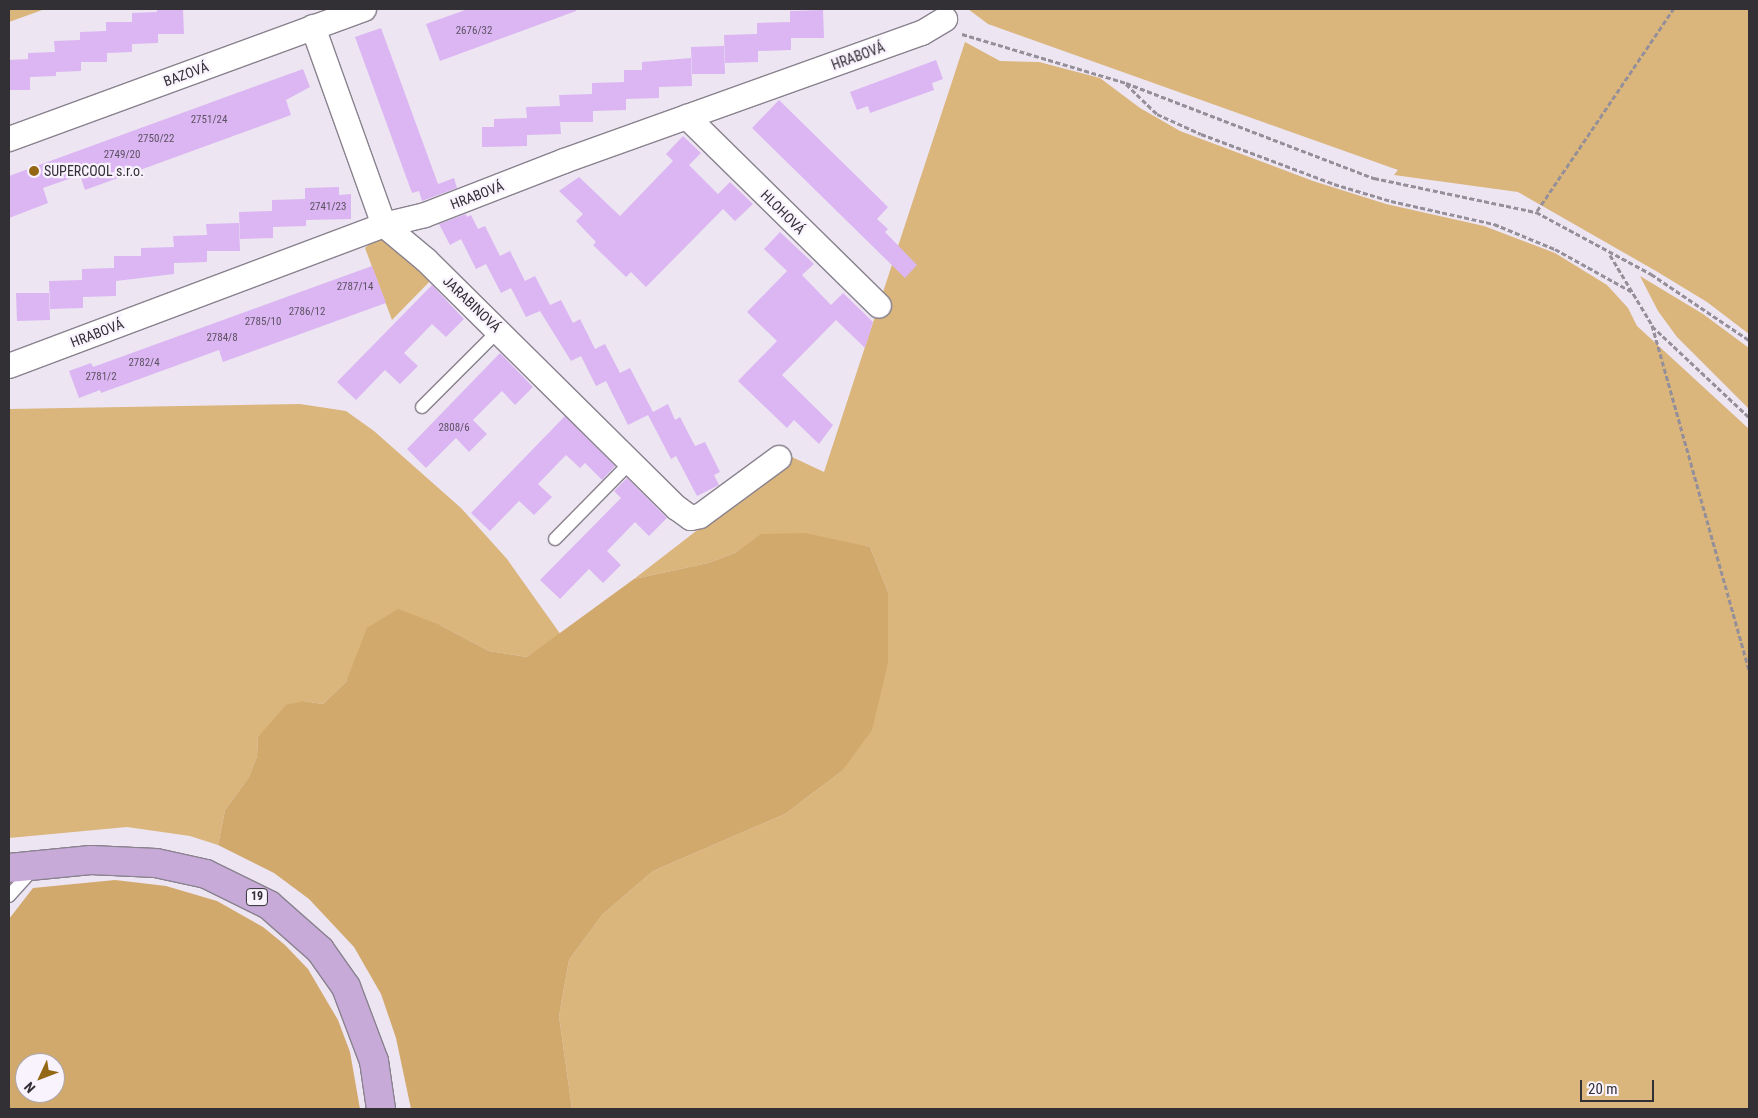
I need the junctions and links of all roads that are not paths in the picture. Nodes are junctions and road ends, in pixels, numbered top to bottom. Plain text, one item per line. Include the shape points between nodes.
1 (364, 9) edge
2 (941, 14) edge
3 (313, 27) junction
4 (687, 117) junction
5 (9, 139) edge
6 (384, 224) junction
7 (879, 306) dead end
8 (499, 330) junction
9 (9, 366) edge
10 (422, 407) dead end
11 (779, 458) dead end
12 (631, 462) junction
13 (555, 539) dead end
14 (39, 863) junction
15 (9, 868) edge
16 (9, 896) edge
17 (381, 1109) edge

1 - 3 street, BAZOVÁ
2 - 4 street, HRABOVÁ via 922,33
3 - 5 street, BAZOVÁ
3 - 6 street
4 - 6 street, HRABOVÁ via 424,215
4 - 7 street, HLOHOVÁ
6 - 8 street, JARABINOVÁ via 401,236
6 - 9 street, HRABOVÁ
8 - 10 lane
8 - 12 street, JARABINOVÁ
11 - 12 street, JARABINOVÁ via 710,509 691,518
12 - 13 lane
14 - 15 main road, 19
14 - 16 lane
14 - 17 main road, 19 via 124,860 182,867 226,881 269,905 320,950 346,987 374,1061

